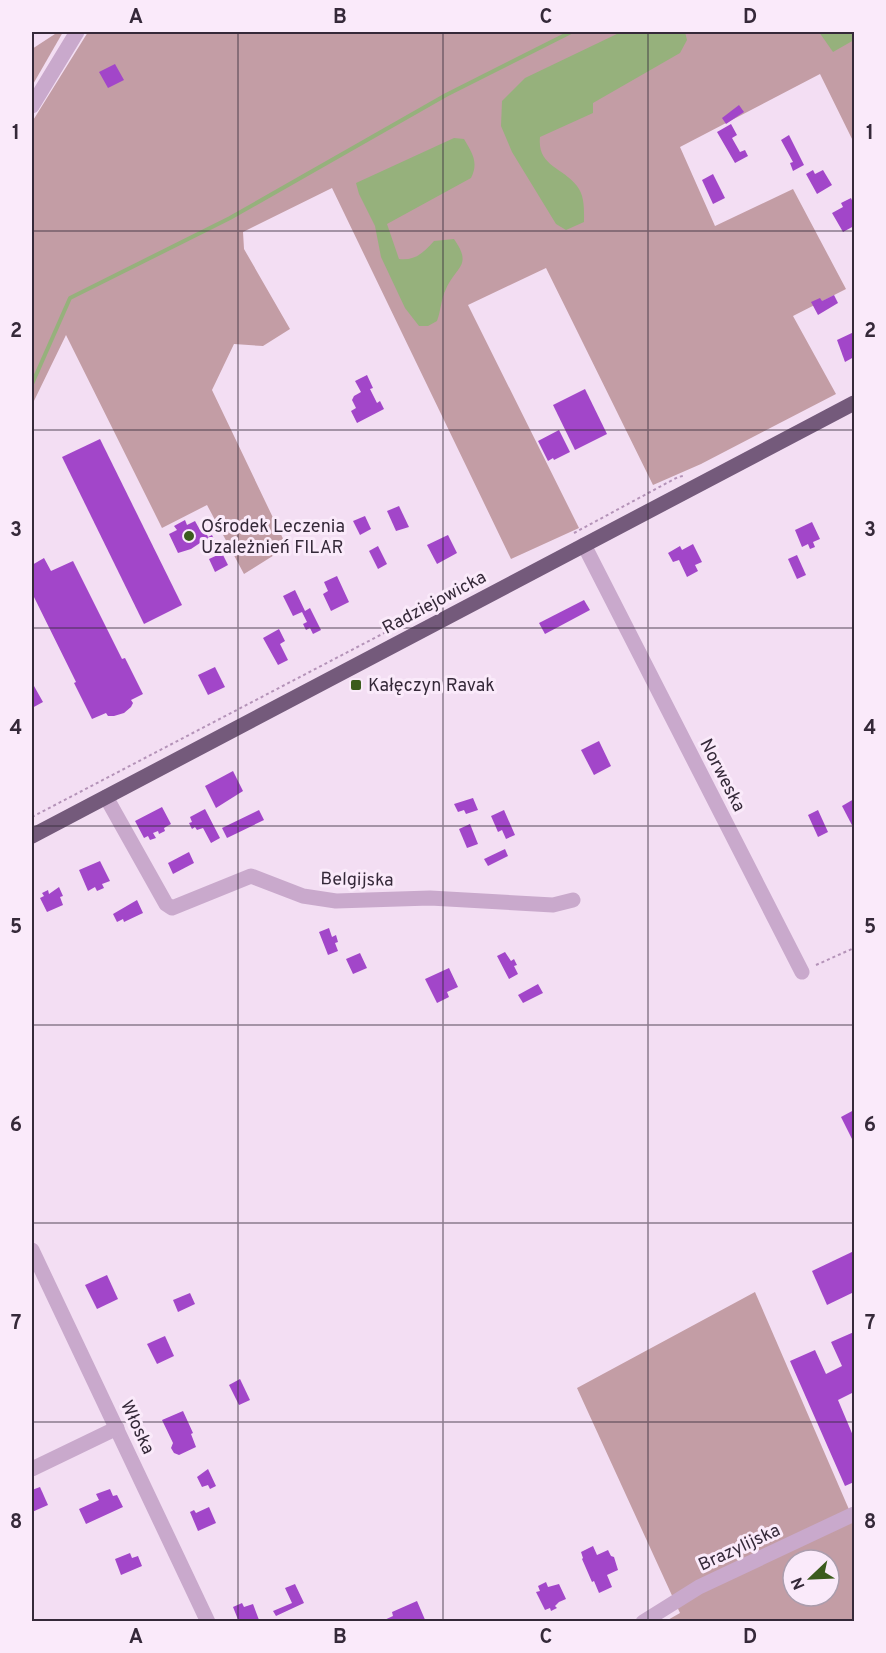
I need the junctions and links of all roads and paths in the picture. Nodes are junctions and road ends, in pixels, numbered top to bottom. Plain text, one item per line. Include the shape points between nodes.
1 (77, 32) edge
2 (32, 106) edge
3 (855, 403) edge
4 (678, 477) dead end
5 (567, 536) dead end
6 (584, 545) junction
7 (412, 618) dead end
8 (106, 797) junction
9 (32, 817) edge
10 (32, 836) edge
11 (573, 900) dead end
12 (855, 948) edge
13 (802, 972) joint
14 (32, 1250) edge
15 (117, 1428) junction
16 (32, 1469) edge
17 (855, 1514) edge
18 (208, 1622) edge
19 (643, 1622) edge

1 - 2 street
3 - 6 main road, Radziejowicka
4 - 5 path
6 - 8 main road, Radziejowicka
6 - 13 street, Norweska
7 - 9 path
8 - 10 main road, Radziejowicka
8 - 11 street, Belgijska via 166,904 172,908 251,876 303,896 336,901 430,898 553,905
12 - 13 path
14 - 15 street, Włoska
15 - 16 street
15 - 18 street, Włoska
17 - 19 street, Brazylijska via 699,1587

